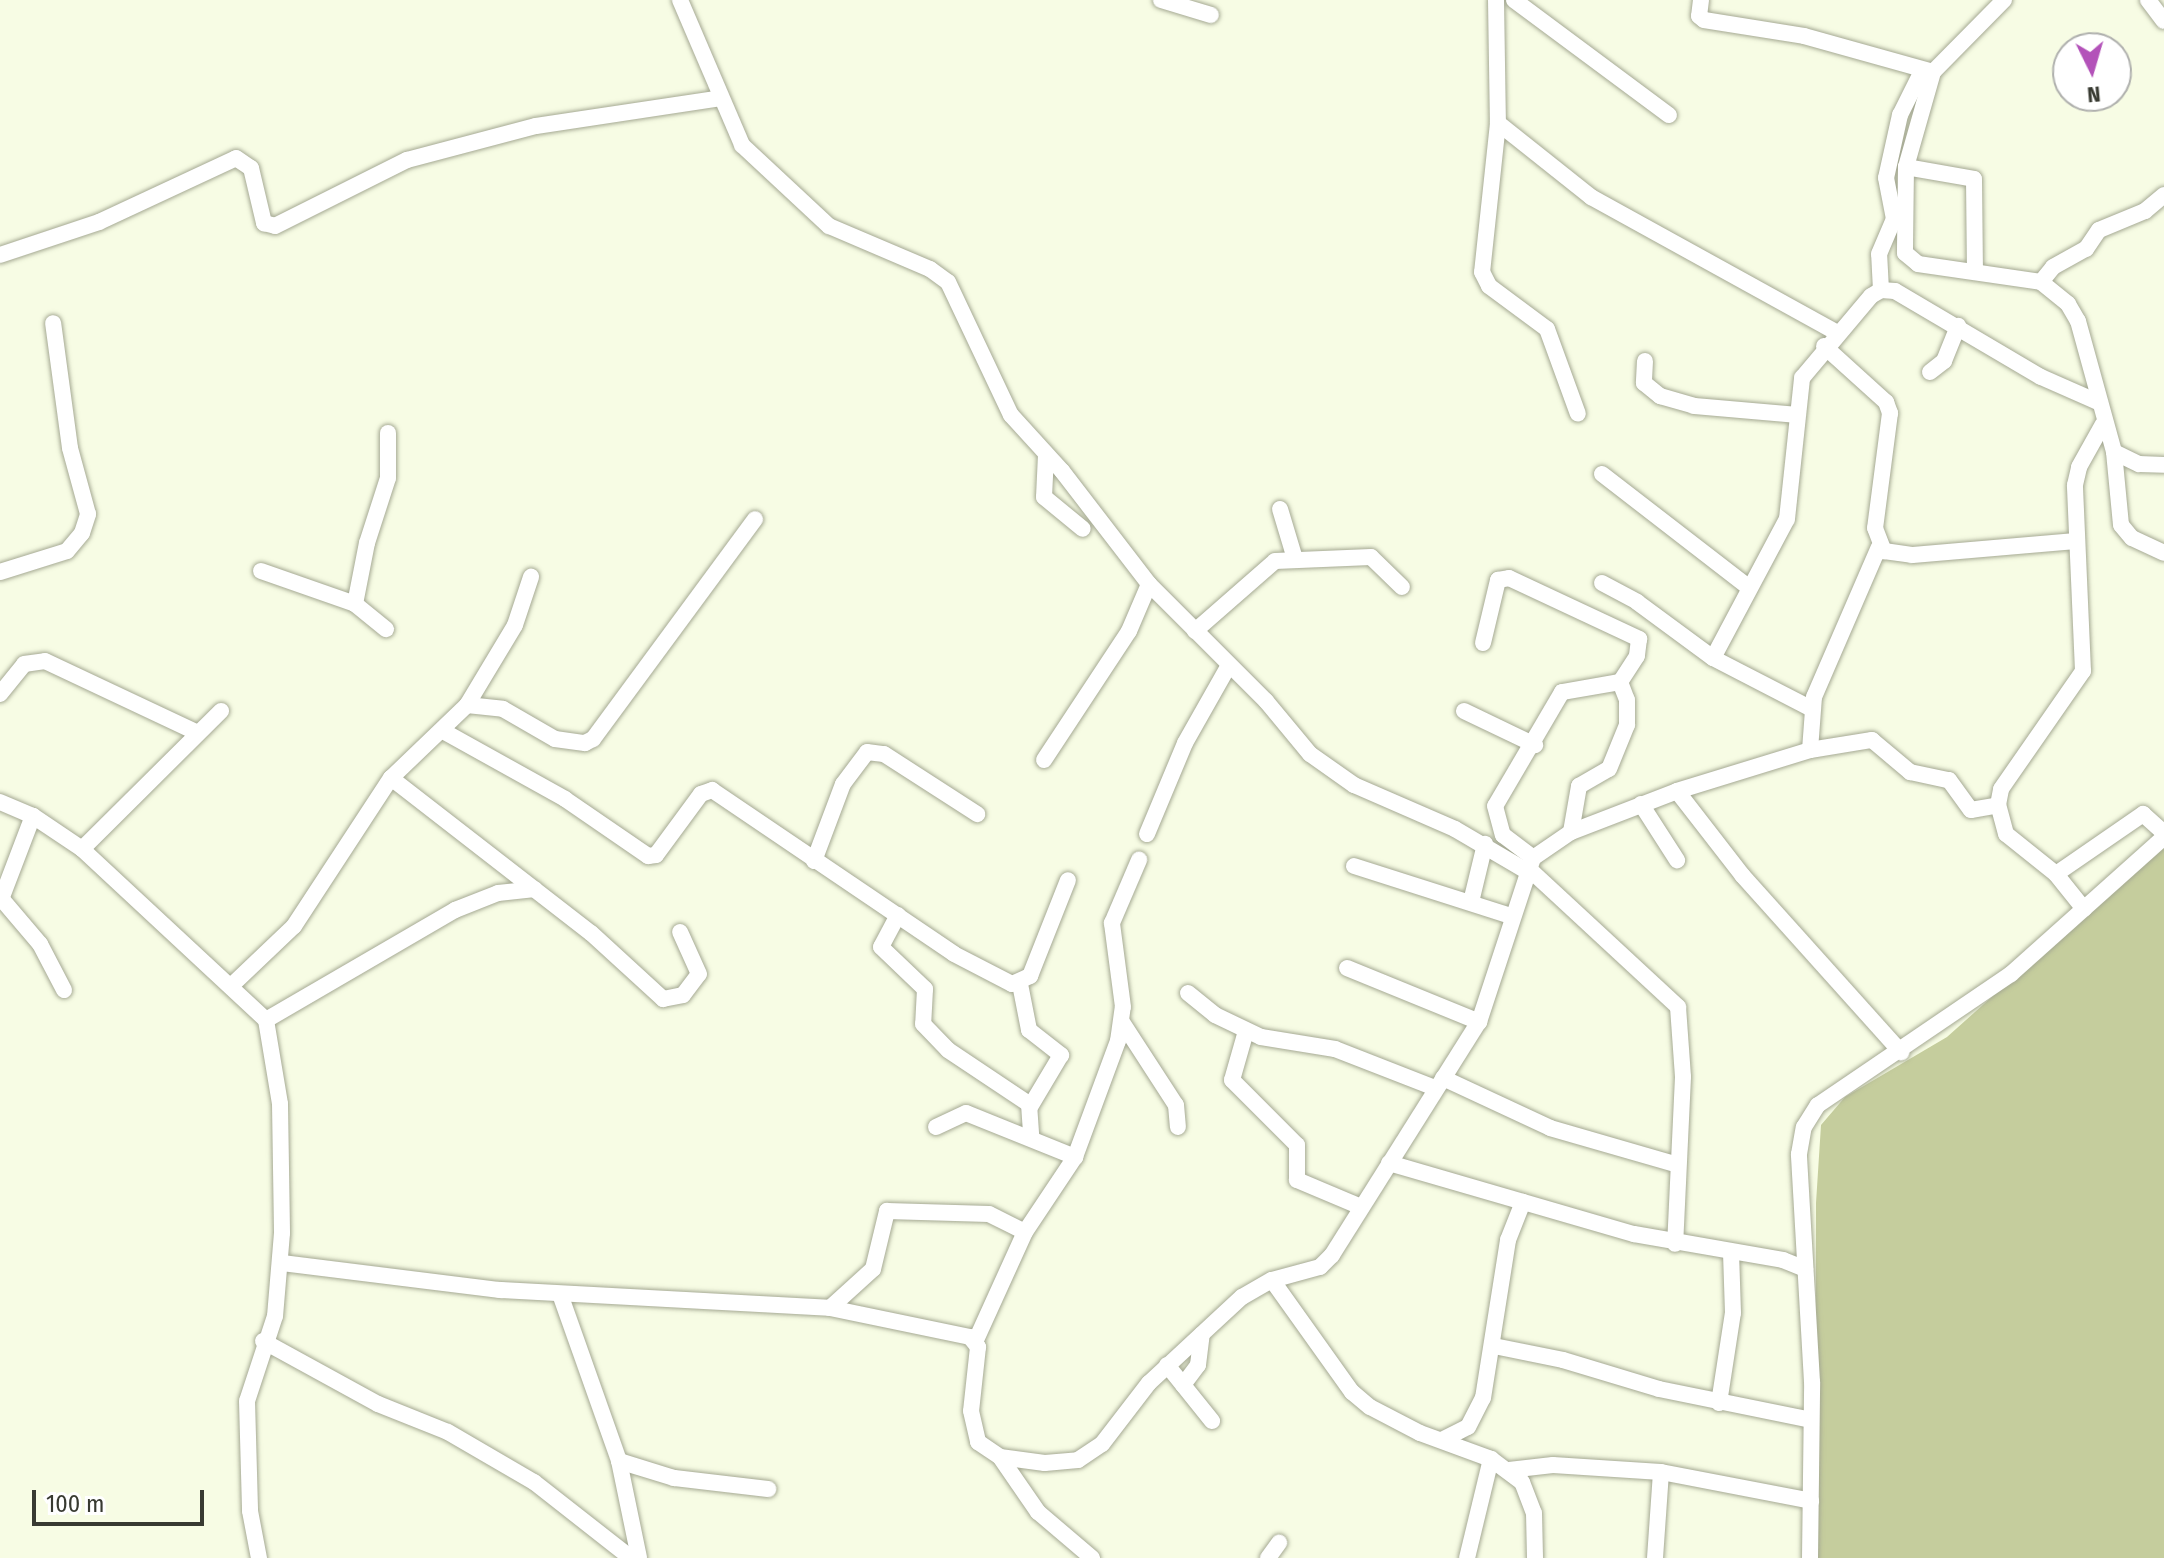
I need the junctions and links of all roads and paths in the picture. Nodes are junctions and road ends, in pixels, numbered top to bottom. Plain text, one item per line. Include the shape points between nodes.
1 (681, 0) edge
2 (1161, 0) edge
3 (1496, 0) edge
4 (1514, 0) edge
5 (1701, 0) edge
6 (2004, 0) edge
7 (2148, 0) edge
8 (1211, 15) dead end
9 (2164, 21) edge
10 (1929, 69) junction
11 (721, 98) junction
12 (1669, 115) dead end
13 (1498, 123) junction
14 (1906, 167) junction
15 (2164, 195) edge
16 (0, 255) edge
17 (1975, 270) junction
18 (2041, 282) junction
19 (1881, 290) junction
20 (53, 323) dead end
21 (1958, 326) junction
22 (1836, 332) junction
23 (1824, 346) junction
24 (1645, 361) dead end
25 (1930, 372) dead end
26 (2100, 403) junction
27 (1578, 414) dead end
28 (1796, 415) junction
29 (2103, 424) junction
30 (388, 433) dead end
31 (2114, 452) junction
32 (1046, 455) junction
33 (2164, 465) edge
34 (1602, 474) dead end
35 (1280, 509) dead end
36 (755, 519) dead end
37 (1083, 529) dead end
38 (2076, 541) junction
39 (1879, 547) junction
40 (2164, 553) edge
41 (1295, 559) junction
42 (261, 571) dead end
43 (0, 572) edge
44 (531, 577) dead end
45 (1602, 583) dead end
46 (1149, 584) junction
47 (1747, 586) junction
48 (1402, 587) dead end
49 (355, 604) junction
50 (386, 629) dead end
51 (1195, 631) junction
52 (1483, 643) dead end
53 (1713, 658) junction
54 (1228, 667) junction
55 (1620, 682) junction
56 (0, 694) edge
57 (467, 705) junction
58 (1812, 709) junction
59 (221, 711) dead end
60 (1464, 711) dead end
61 (443, 731) junction
62 (198, 733) junction
63 (1535, 745) junction
64 (1810, 750) junction
65 (1044, 760) dead end
66 (391, 778) junction
67 (1677, 791) junction
68 (0, 802) edge
69 (1641, 804) junction
70 (1998, 805) junction
71 (977, 814) dead end
72 (33, 816) junction
73 (1571, 832) junction
74 (1147, 834) dead end
75 (2164, 835) edge
76 (1485, 844) junction
77 (82, 849) junction
78 (1139, 860) dead end
79 (1677, 860) dead end
80 (814, 861) junction
81 (1528, 865) junction
82 (1354, 866) dead end
83 (2056, 874) junction
84 (1068, 880) dead end
85 (535, 889) junction
86 (1, 897) edge
87 (1471, 902) junction
88 (2084, 909) junction
89 (898, 915) junction
90 (1511, 916) junction
91 (680, 932) dead end
92 (1347, 968) dead end
93 (1020, 984) junction
94 (231, 986) junction
95 (64, 990) dead end
96 (1188, 993) dead end
97 (266, 1020) junction
98 (1122, 1022) junction
99 (1479, 1022) junction
100 (1246, 1031) junction
101 (1901, 1052) junction
102 (1439, 1083) junction
103 (1030, 1107) junction
104 (936, 1127) dead end
105 (1178, 1127) dead end
106 (1031, 1136) junction
107 (1075, 1157) junction
108 (1389, 1163) junction
109 (1678, 1165) junction
110 (1523, 1202) junction
111 (1361, 1207) junction
112 (1025, 1232) junction
113 (1675, 1244) junction
114 (1731, 1254) junction
115 (282, 1263) junction
116 (1805, 1269) junction
117 (1272, 1280) junction
118 (560, 1294) junction
119 (830, 1308) junction
120 (1202, 1334) junction
121 (976, 1340) junction
122 (263, 1341) junction
123 (1494, 1346) junction
124 (1167, 1365) junction
125 (1183, 1385) junction
126 (1719, 1403) junction
127 (1811, 1420) junction
128 (1212, 1421) dead end
129 (1442, 1440) junction
130 (1000, 1457) junction
131 (1491, 1459) junction
132 (619, 1461) junction
133 (1509, 1470) junction
134 (1661, 1472) junction
135 (768, 1489) dead end
136 (1811, 1501) junction
137 (1279, 1543) dead end
138 (259, 1558) edge
139 (631, 1558) edge
140 (639, 1558) edge
141 (1092, 1558) edge
142 (1268, 1558) edge
143 (1467, 1558) edge
144 (1535, 1558) edge
145 (1655, 1558) edge
146 (1810, 1558) edge

1 - 11 street
2 - 8 street
3 - 13 street
4 - 12 street
5 - 10 street via 1699,16 1704,20 1804,36
6 - 10 street
7 - 9 street
10 - 14 street
10 - 19 street via 1900,115 1886,178 1894,219 1879,254
11 - 16 street via 536,126 407,160 275,226 264,223 251,168 236,158 99,222
11 - 32 street via 742,145 829,226 930,269 948,282 1011,415
13 - 22 street via 1591,197
13 - 27 street via 1482,272 1489,286 1547,329
14 - 17 street via 1974,179
14 - 17 street via 1905,253 1918,264
15 - 18 street via 2145,211 2099,230 2086,249 2053,267
17 - 18 street
18 - 26 street via 2068,304 2078,321
19 - 21 street via 1895,291
19 - 22 street
20 - 43 street via 70,448 88,514 82,533 67,551
21 - 25 street via 1944,361
21 - 26 street via 2041,377
22 - 23 street
23 - 28 street via 1802,378
23 - 39 street via 1886,402 1890,413 1875,528
24 - 28 street via 1644,383 1660,396 1694,406
26 - 29 street
28 - 47 street via 1787,519
29 - 31 street
29 - 38 street via 2079,467
30 - 49 street via 388,478
31 - 33 street via 2139,464
31 - 40 street via 2121,525 2132,538
32 - 37 street via 1044,497
32 - 46 street
34 - 47 street
35 - 41 street
36 - 57 street via 593,739 555,739 503,709
38 - 39 street via 1912,555 1889,554
38 - 70 street via 2083,671 2001,789
39 - 58 street
41 - 48 street via 1371,557
41 - 51 street via 1265,566
42 - 49 street
44 - 57 street via 515,625
45 - 53 street
46 - 51 street
46 - 65 street via 1129,631
47 - 53 street
49 - 50 street
51 - 54 street
52 - 55 street via 1498,580 1509,578 1637,635 1637,656
53 - 58 street
54 - 74 street via 1185,743
54 - 76 street via 1334,773
55 - 63 street via 1562,692
55 - 73 street via 1627,700 1627,725 1609,769 1579,786
56 - 62 street via 34,659 125,695
57 - 61 street
58 - 64 street
59 - 62 street
60 - 63 street
61 - 66 street
61 - 80 street via 565,799 648,856 656,855 701,794 712,790
62 - 77 street
63 - 81 street via 1495,806 1503,835
64 - 67 street
64 - 70 street via 1872,740 1910,772 1949,780 1971,810
66 - 85 street
66 - 94 street via 294,926
67 - 69 street
67 - 101 street via 1743,876
68 - 72 street
69 - 73 street
69 - 79 street
70 - 83 street via 2006,834
71 - 80 street via 884,754 867,752 843,784
72 - 77 street
72 - 86 street
73 - 81 street
75 - 83 street via 2143,814
75 - 88 street
76 - 81 street
76 - 87 street
77 - 94 street
78 - 98 street via 1112,923
80 - 89 street
81 - 90 street
81 - 109 street via 1678,1007 1683,1046
82 - 87 street
83 - 88 street
84 - 93 street via 1030,976
85 - 91 street via 663,999 683,995 699,974
85 - 97 street via 498,893 455,910
86 - 95 street via 40,944
87 - 90 street
88 - 101 street via 2011,974
89 - 93 street via 954,954
89 - 103 street via 881,947 925,989 923,1024 948,1050
90 - 99 street
92 - 99 street
93 - 103 street via 1029,1030 1061,1055
94 - 97 street
96 - 100 street
97 - 115 street via 280,1104
98 - 105 street via 1176,1105
98 - 107 street
99 - 102 street
100 - 102 street via 1274,1041 1335,1049
100 - 111 street via 1232,1080 1297,1145 1297,1180
101 - 116 street via 1818,1105 1804,1127 1799,1154
102 - 108 street
102 - 109 street via 1550,1128
103 - 106 street
104 - 106 street via 966,1113
106 - 107 street
107 - 112 street
108 - 110 street
108 - 111 street
109 - 113 street
110 - 113 street
110 - 123 street via 1508,1240
111 - 117 street via 1324,1264
112 - 119 street via 989,1214 887,1211 873,1269
112 - 121 street
113 - 114 street
114 - 116 street via 1783,1260
114 - 126 street via 1731,1332
115 - 118 street
115 - 122 street via 275,1316
116 - 127 street
117 - 120 street via 1242,1297
117 - 129 street via 1352,1392 1394,1420
118 - 119 street
118 - 132 street
119 - 121 street
120 - 124 street
120 - 125 street via 1198,1365
121 - 130 street via 974,1432 978,1442
122 - 138 street via 246,1425 250,1511
122 - 139 street via 378,1404 448,1432 534,1482
123 - 126 street
123 - 129 street via 1477,1415 1468,1427
124 - 125 street
124 - 130 street via 1114,1432 1088,1455 1066,1464
125 - 128 street
126 - 127 street
127 - 136 street
129 - 131 street
130 - 141 street via 1051,1527
131 - 133 street
131 - 143 street
132 - 135 street via 674,1478
132 - 140 street
133 - 134 street via 1569,1465
133 - 144 street via 1530,1497
134 - 136 street
134 - 145 street
136 - 146 street
137 - 142 street

